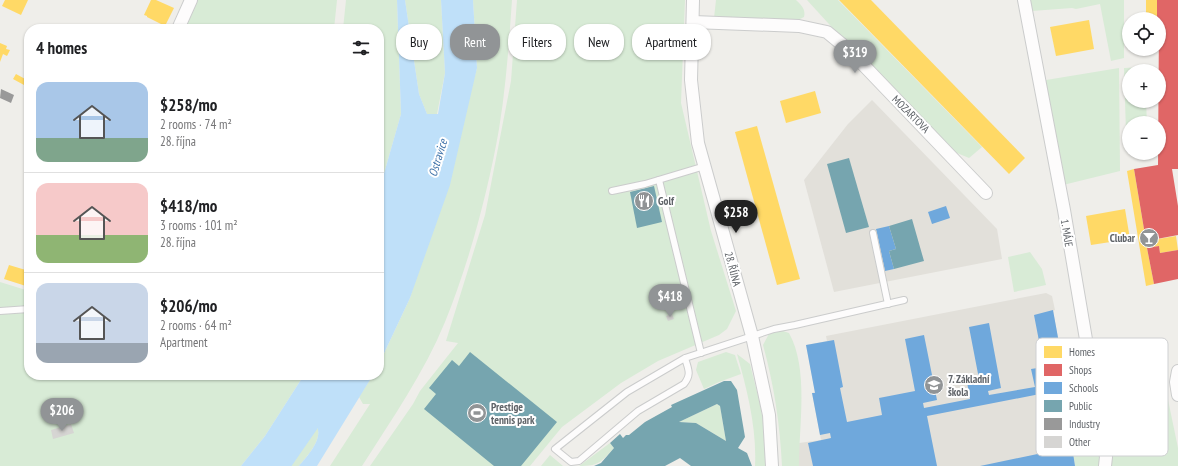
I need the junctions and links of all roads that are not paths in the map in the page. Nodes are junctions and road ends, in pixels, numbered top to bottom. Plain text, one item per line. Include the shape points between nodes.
1 (191, 0) edge
2 (693, 0) edge
3 (1024, 0) edge
4 (693, 22) junction
5 (180, 24) edge
6 (704, 166) junction
7 (659, 180) junction
8 (612, 191) dead end
9 (986, 193) dead end
10 (873, 233) dead end
11 (904, 300) dead end
12 (888, 304) junction
13 (24, 309) edge
14 (0, 311) edge
15 (752, 336) junction
16 (1086, 338) edge
17 (701, 352) junction
18 (685, 358) junction
19 (1178, 371) edge
20 (1178, 395) edge
21 (1106, 456) edge
22 (772, 466) edge
23 (1106, 466) edge

1 - 5 street
2 - 4 street, 28. ŘÍJNA
3 - 16 street, 1. MÁJE
4 - 6 street, 28. ŘÍJNA via 691,80 698,142
4 - 9 street, MOZARTOVA via 799,26 827,32 850,51
6 - 7 lane
6 - 15 street, 28. ŘÍJNA
7 - 8 lane
7 - 17 lane
10 - 12 lane
11 - 12 lane
12 - 15 lane
13 - 14 lane
15 - 17 lane
15 - 22 street, 28. ŘÍJNA via 768,415
17 - 18 lane
18 - 18 lane via 627,392 555,449 571,462 580,461 638,411 684,384 689,378 690,371
19 - 20 street
21 - 23 street, 1. MÁJE

